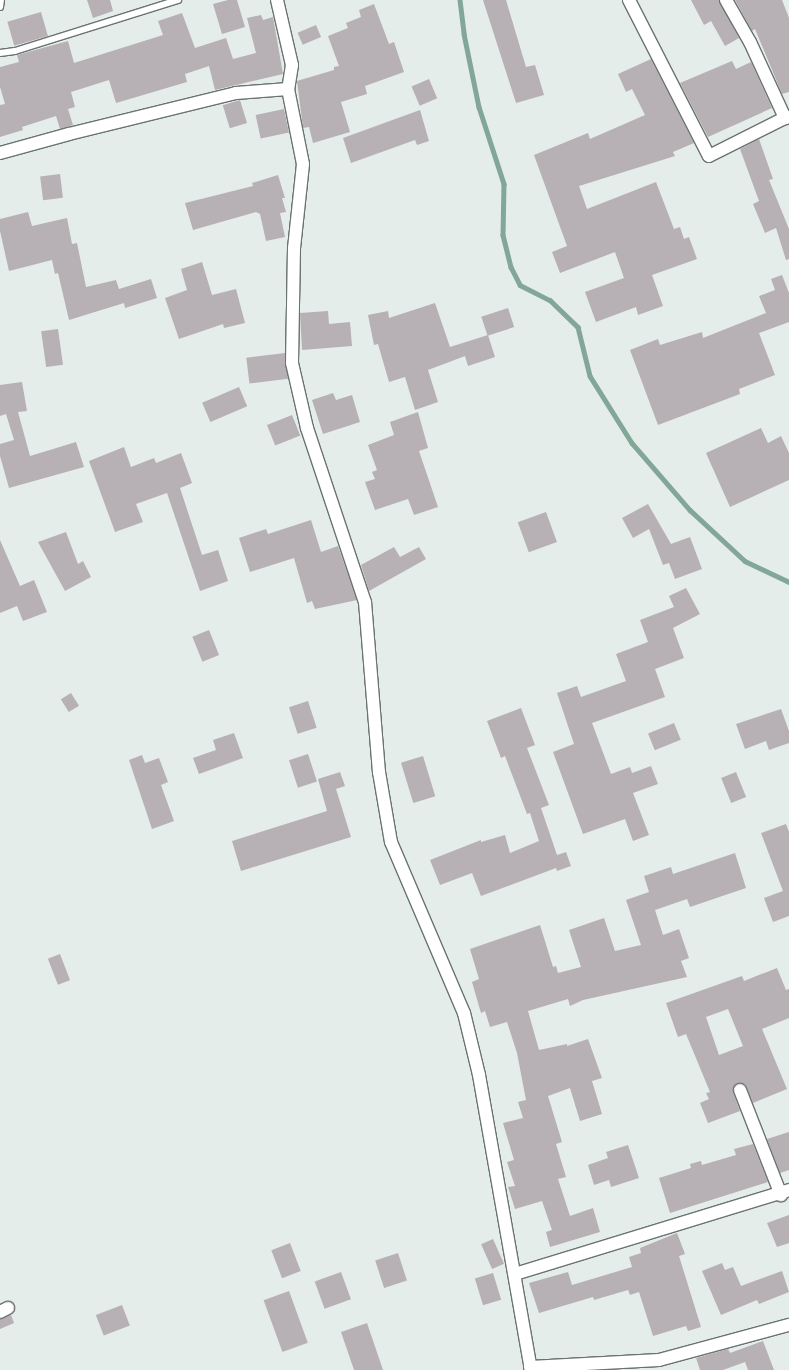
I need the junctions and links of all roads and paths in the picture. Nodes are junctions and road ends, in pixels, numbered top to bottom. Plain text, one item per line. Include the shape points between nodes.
1 (1, 0) edge
2 (178, 0) edge
3 (277, 0) edge
4 (629, 0) edge
5 (726, 0) edge
6 (0, 7) edge
7 (0, 53) edge
8 (288, 89) junction
9 (787, 118) edge
10 (0, 153) edge
11 (740, 1090) dead end
12 (785, 1193) edge
13 (515, 1274) junction
14 (789, 1325) edge
15 (530, 1368) edge

1 - 6 lane
2 - 7 lane via 15,51
3 - 8 street via 292,65
4 - 9 street via 708,156
5 - 9 street via 750,42
8 - 10 street via 236,93
8 - 13 street via 303,164 294,248 292,364 307,428 365,602 379,772 392,842 464,1013 479,1075
11 - 12 street
12 - 13 street
13 - 15 street
14 - 15 street via 660,1360

